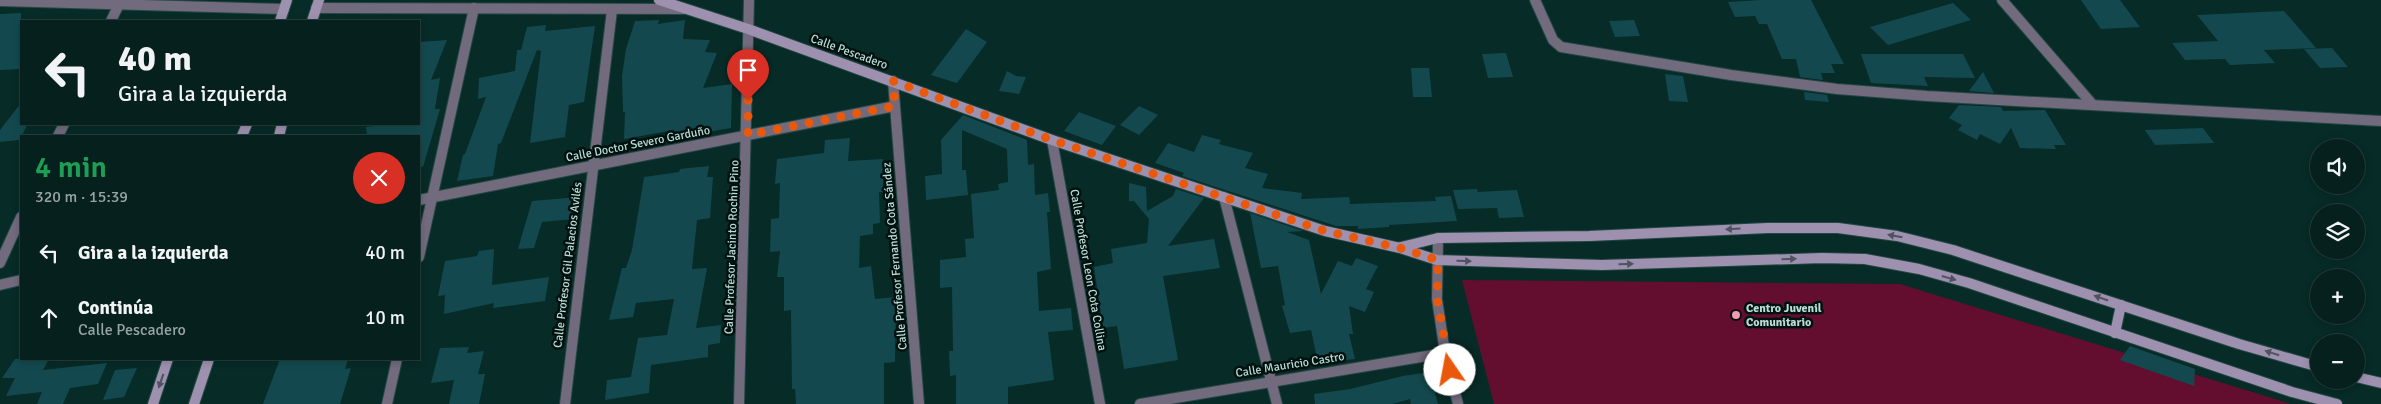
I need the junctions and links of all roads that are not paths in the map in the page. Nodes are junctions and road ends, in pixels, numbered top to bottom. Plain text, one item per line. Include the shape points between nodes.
1 (0, 0) edge
2 (659, 0) edge
3 (749, 0) edge
4 (1535, 0) edge
5 (2002, 0) edge
6 (120, 2) edge
7 (286, 4) edge
8 (318, 4) edge
9 (474, 8) junction
10 (685, 9) junction
11 (612, 10) junction
12 (111, 20) edge
13 (280, 20) edge
14 (312, 20) edge
15 (748, 29) junction
16 (893, 81) junction
17 (2093, 105) junction
18 (895, 106) junction
19 (2381, 121) edge
20 (748, 135) junction
21 (1052, 140) junction
22 (592, 165) junction
23 (432, 197) junction
24 (1224, 197) junction
25 (420, 200) edge
26 (20, 219) edge
27 (1438, 238) junction
28 (1400, 248) junction
29 (420, 252) edge
30 (1438, 260) junction
31 (0, 263) edge
32 (20, 280) edge
33 (0, 285) edge
34 (2121, 305) junction
35 (2115, 333) junction
36 (1445, 353) junction
37 (168, 360) edge
38 (209, 360) edge
39 (397, 360) edge
40 (2310, 364) edge
41 (2365, 379) edge
42 (1272, 381) junction
43 (2381, 383) edge
44 (153, 404) edge
45 (194, 404) edge
46 (387, 404) edge
47 (565, 404) edge
48 (739, 404) edge
49 (920, 404) edge
50 (1100, 404) edge
51 (1140, 404) edge
52 (1277, 404) edge
53 (1458, 404) edge
54 (2337, 404) edge

1 - 6 street
2 - 10 street, Calle Pescadero
3 - 15 street, Calle Profesor Jacinto Rochin Pino
4 - 17 street via 1553,40 1568,48 1837,89
5 - 17 street
6 - 7 street
6 - 12 street
7 - 13 street
8 - 9 street
8 - 14 street
9 - 11 street
9 - 23 street
10 - 11 street
10 - 15 street, Calle Pescadero
11 - 22 street, Calle Profesor Gil Palacios Avilés
15 - 16 street, Calle Pescadero
15 - 20 street, Calle Profesor Jacinto Rochin Pino
16 - 18 street
16 - 21 street, Calle Pescadero
17 - 19 street
18 - 20 street, Calle Doctor Severo Garduño
18 - 49 street, Calle Profesor Fernando Cota Sández
20 - 22 street, Calle Doctor Severo Garduño
20 - 48 street, Calle Profesor Jacinto Rochin Pino
21 - 24 street, Calle Pescadero
21 - 50 street, Calle Profesor Leon Cota Collina
22 - 23 street, Calle Doctor Severo Garduño
22 - 47 street, Calle Profesor Gil Palacios Avilés
23 - 25 street, Calle Doctor Severo Garduño
23 - 29 street
24 - 28 street, Calle Pescadero via 1325,231
24 - 42 street
26 - 31 street
27 - 28 street
27 - 30 street
34 -> 27 street via 1953,250 1897,236 1838,228
28 - 30 street, Calle Pescadero
30 -> 35 street, Calle Pescadero via 1602,265 1822,258 1865,260 1919,269 1969,283
30 - 36 street via 1437,299
32 - 33 street
34 - 35 street
40 -> 34 street
35 - 54 street, Calle Pescadero
36 - 42 street, Calle Mauricio Castro
36 - 53 street
37 -> 44 street
38 - 45 street
39 - 46 street
41 - 43 street
42 - 51 street, Calle Mauricio Castro
42 - 52 street

